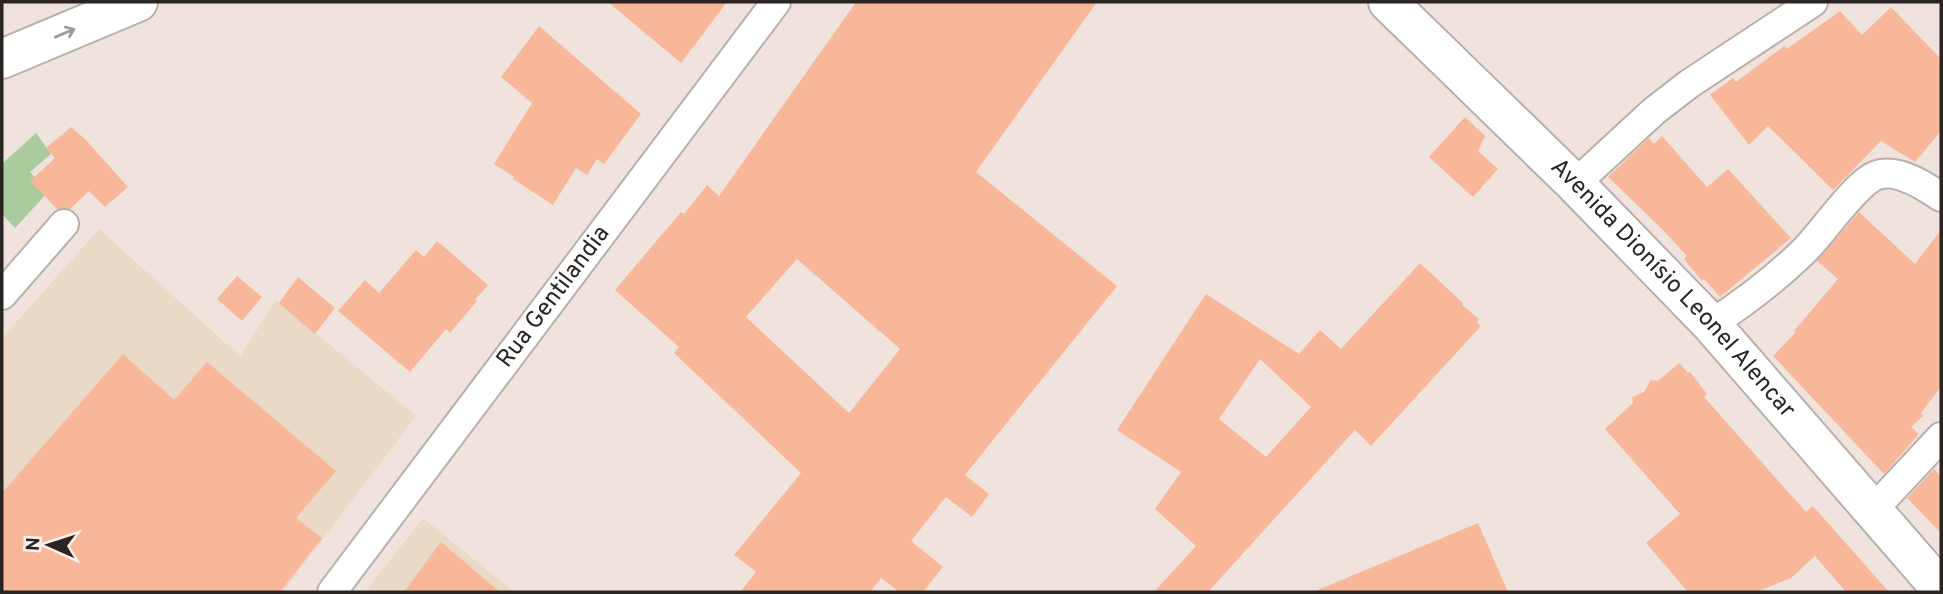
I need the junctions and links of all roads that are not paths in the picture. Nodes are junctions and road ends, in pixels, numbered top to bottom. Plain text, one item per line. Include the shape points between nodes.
1 (138, 2) edge
2 (776, 2) edge
3 (1388, 2) edge
4 (1813, 2) edge
5 (2, 59) edge
6 (1575, 184) junction
7 (1941, 197) edge
8 (64, 224) dead end
9 (2, 295) edge
10 (1711, 324) junction
11 (1941, 437) edge
12 (1872, 510) junction
13 (1941, 589) edge
14 (332, 592) edge

5 -> 1 main road
2 - 14 street, Rua Gentilandia
3 - 6 main road, Avenida Dionísio Leonel Alencar
4 - 6 street via 1689,84
6 - 10 main road, Avenida Dionísio Leonel Alencar
7 - 10 street via 1895,174 1873,177 1805,250 1746,302
8 - 9 street
10 - 12 main road, Avenida Dionísio Leonel Alencar
11 - 12 street
12 - 13 main road, Avenida Dionísio Leonel Alencar

